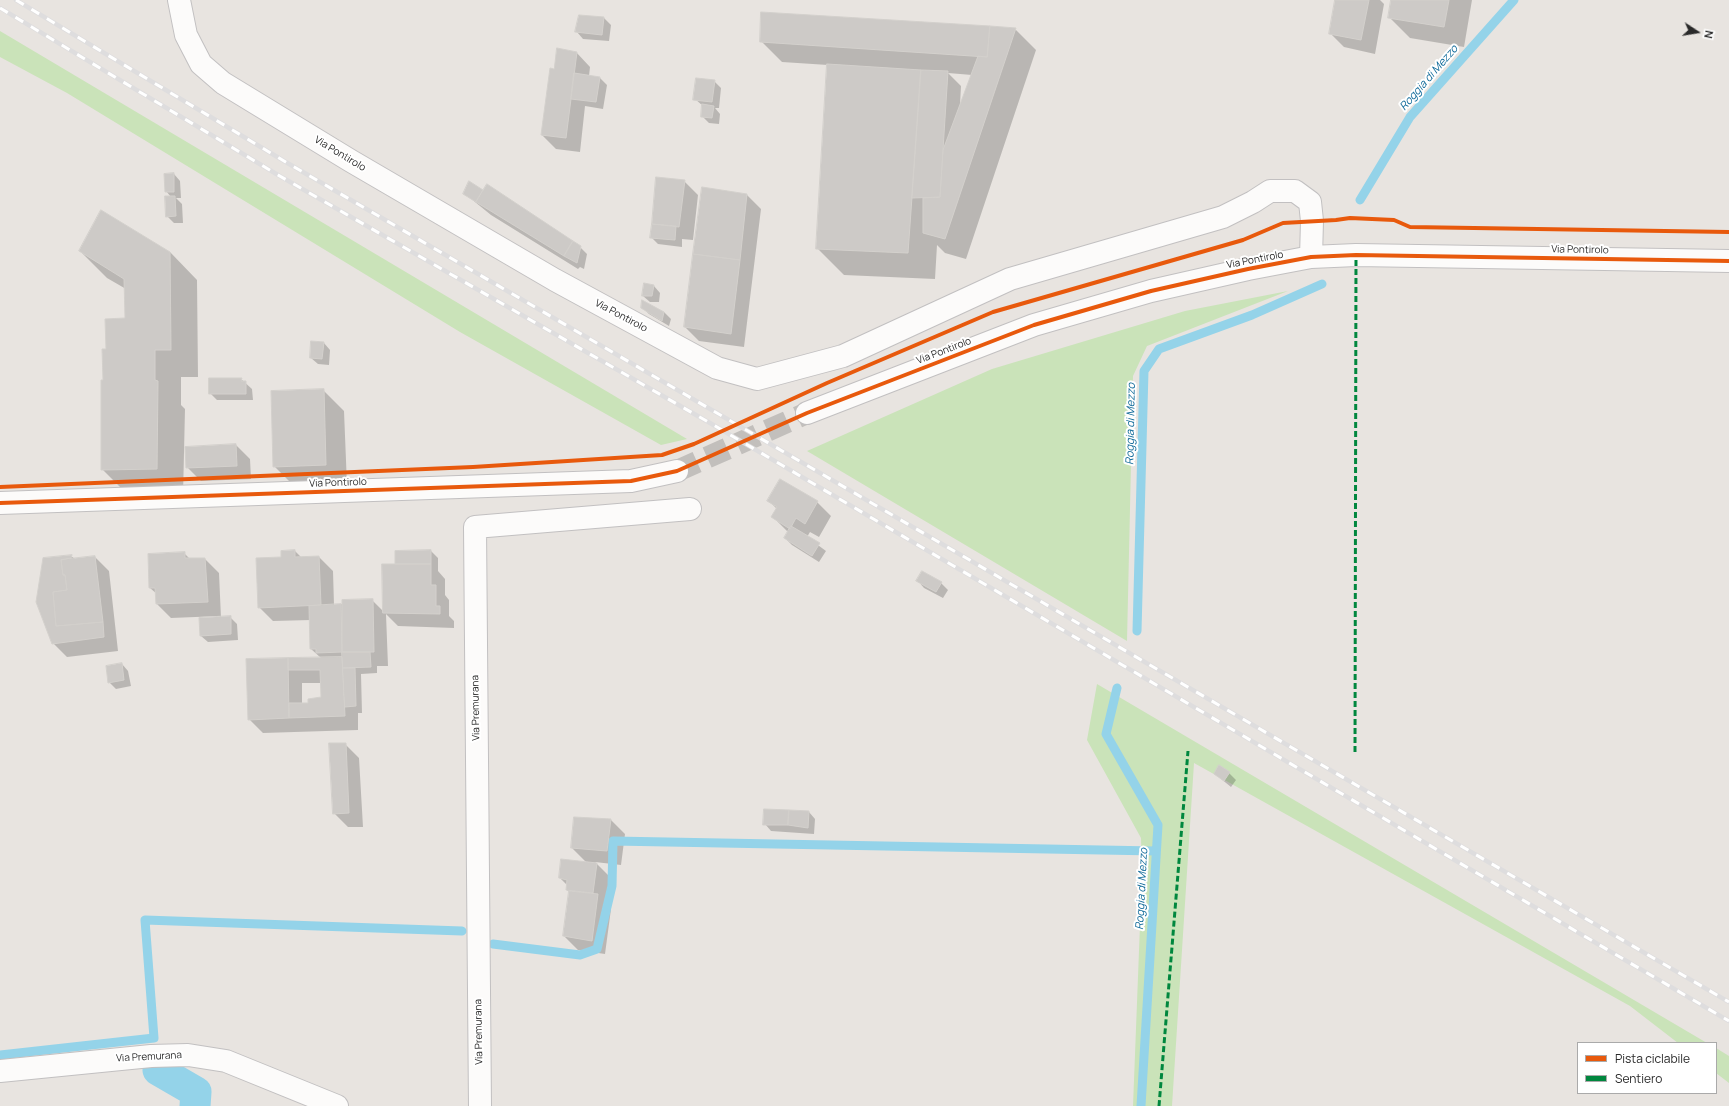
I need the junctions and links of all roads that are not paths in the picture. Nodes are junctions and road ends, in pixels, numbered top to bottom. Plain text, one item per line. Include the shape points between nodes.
1 (179, 0) edge
2 (1311, 257) junction
3 (1729, 261) edge
4 (807, 413) tunnel mouth
5 (676, 471) tunnel mouth
6 (0, 503) edge
7 (690, 508) dead end
8 (0, 1071) edge
9 (337, 1106) edge
10 (480, 1106) edge

1 - 2 street, Via Pontirolo via 186,35 201,64 223,83 554,280 717,368 757,379 843,356 1010,279 1223,217 1270,191 1295,191 1310,202
2 - 3 street, Via Pontirolo via 1356,255
2 - 4 street, Via Pontirolo via 1248,268 1151,291 1034,325
5 - 6 street, Via Pontirolo via 631,481
7 - 10 street, Via Premurana via 475,528
8 - 9 street, Via Premurana via 151,1056 188,1055 226,1061

